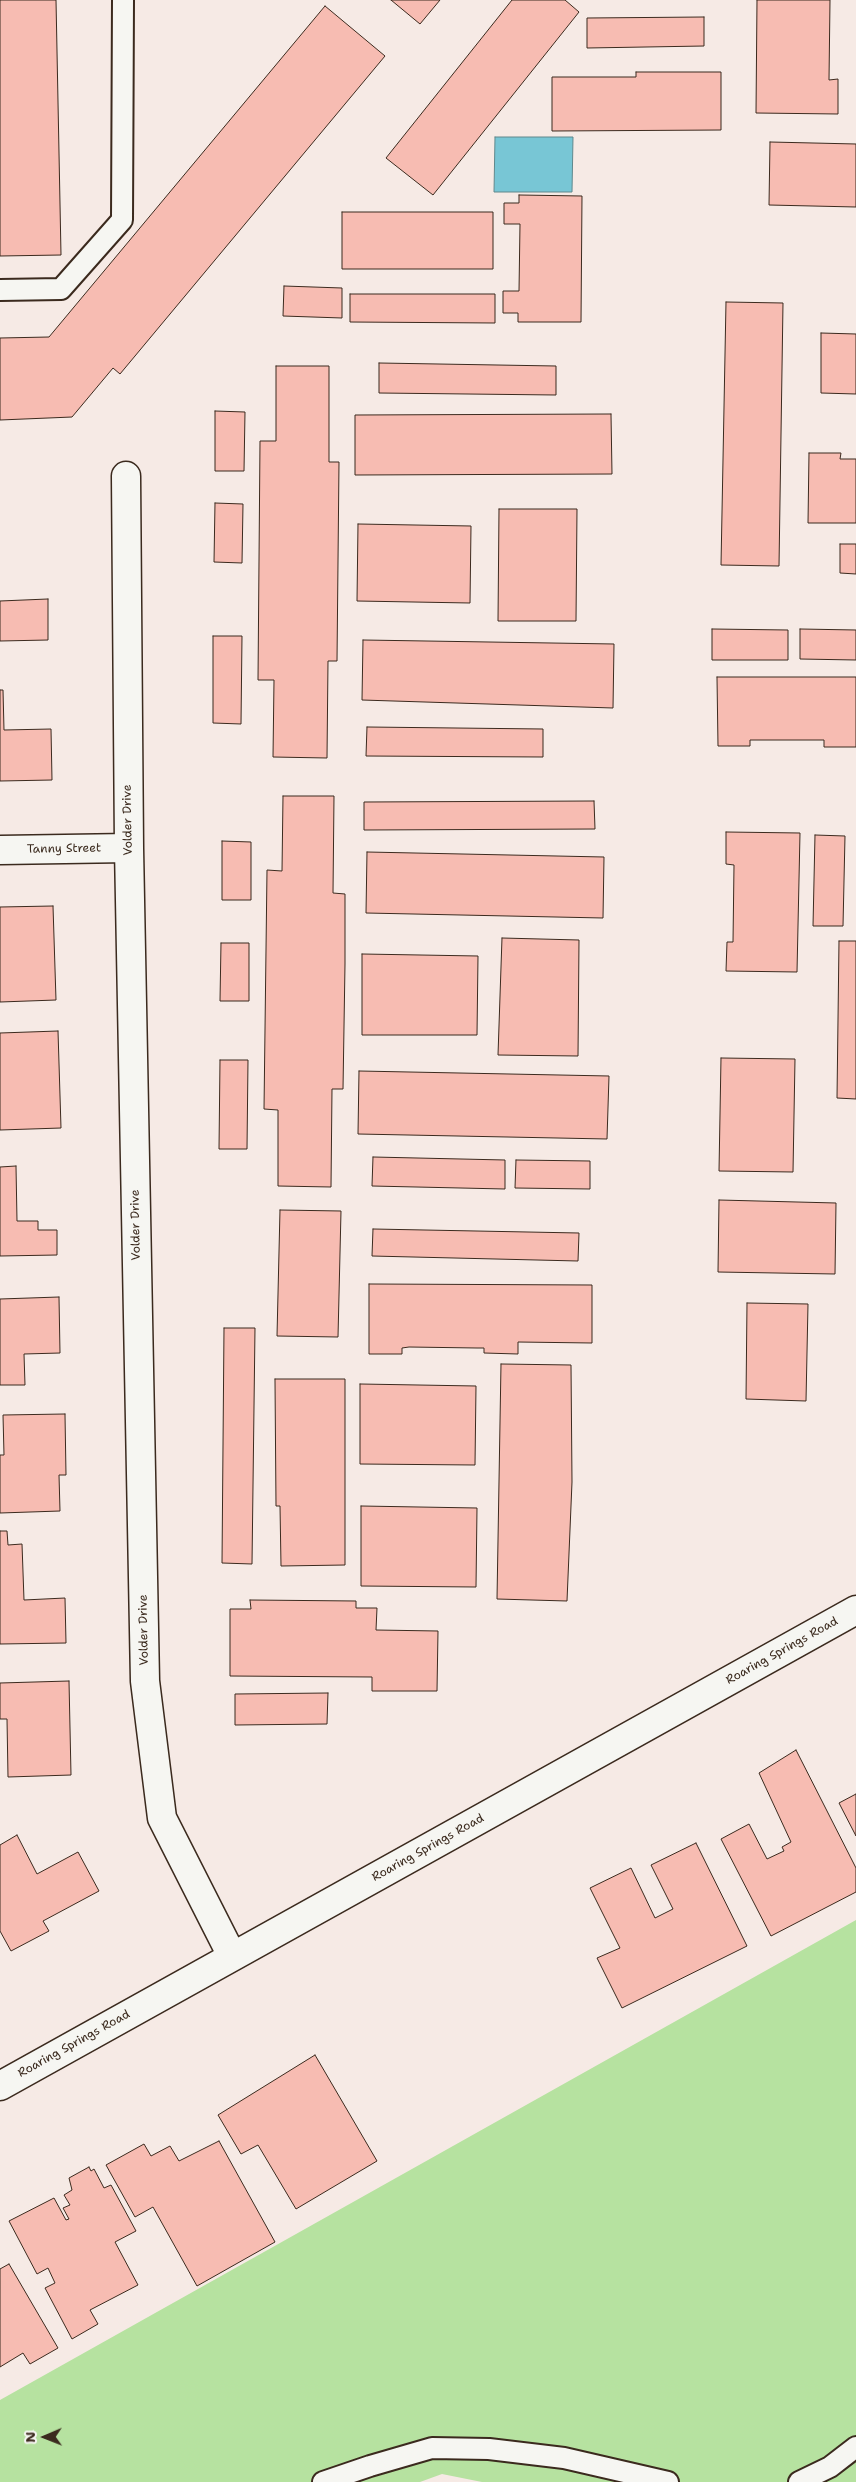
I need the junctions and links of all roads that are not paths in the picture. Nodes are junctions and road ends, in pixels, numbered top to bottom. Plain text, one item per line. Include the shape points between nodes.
1 (124, 0) edge
2 (0, 290) edge
3 (126, 476) dead end
4 (128, 848) junction
5 (0, 850) edge
6 (856, 1610) edge
7 (232, 1956) junction
8 (0, 2086) edge
9 (856, 2447) edge
10 (323, 2482) edge
11 (668, 2482) edge
12 (799, 2482) edge

1 - 2 lane via 122,220 61,289
3 - 4 street, Volder Drive
4 - 5 street, Tanny Street
4 - 7 street, Volder Drive via 145,1681 162,1818
6 - 7 street, Roaring Springs Road
7 - 8 street, Roaring Springs Road
9 - 12 lane via 830,2467
10 - 11 lane via 432,2448 442,2448 489,2449 564,2458

